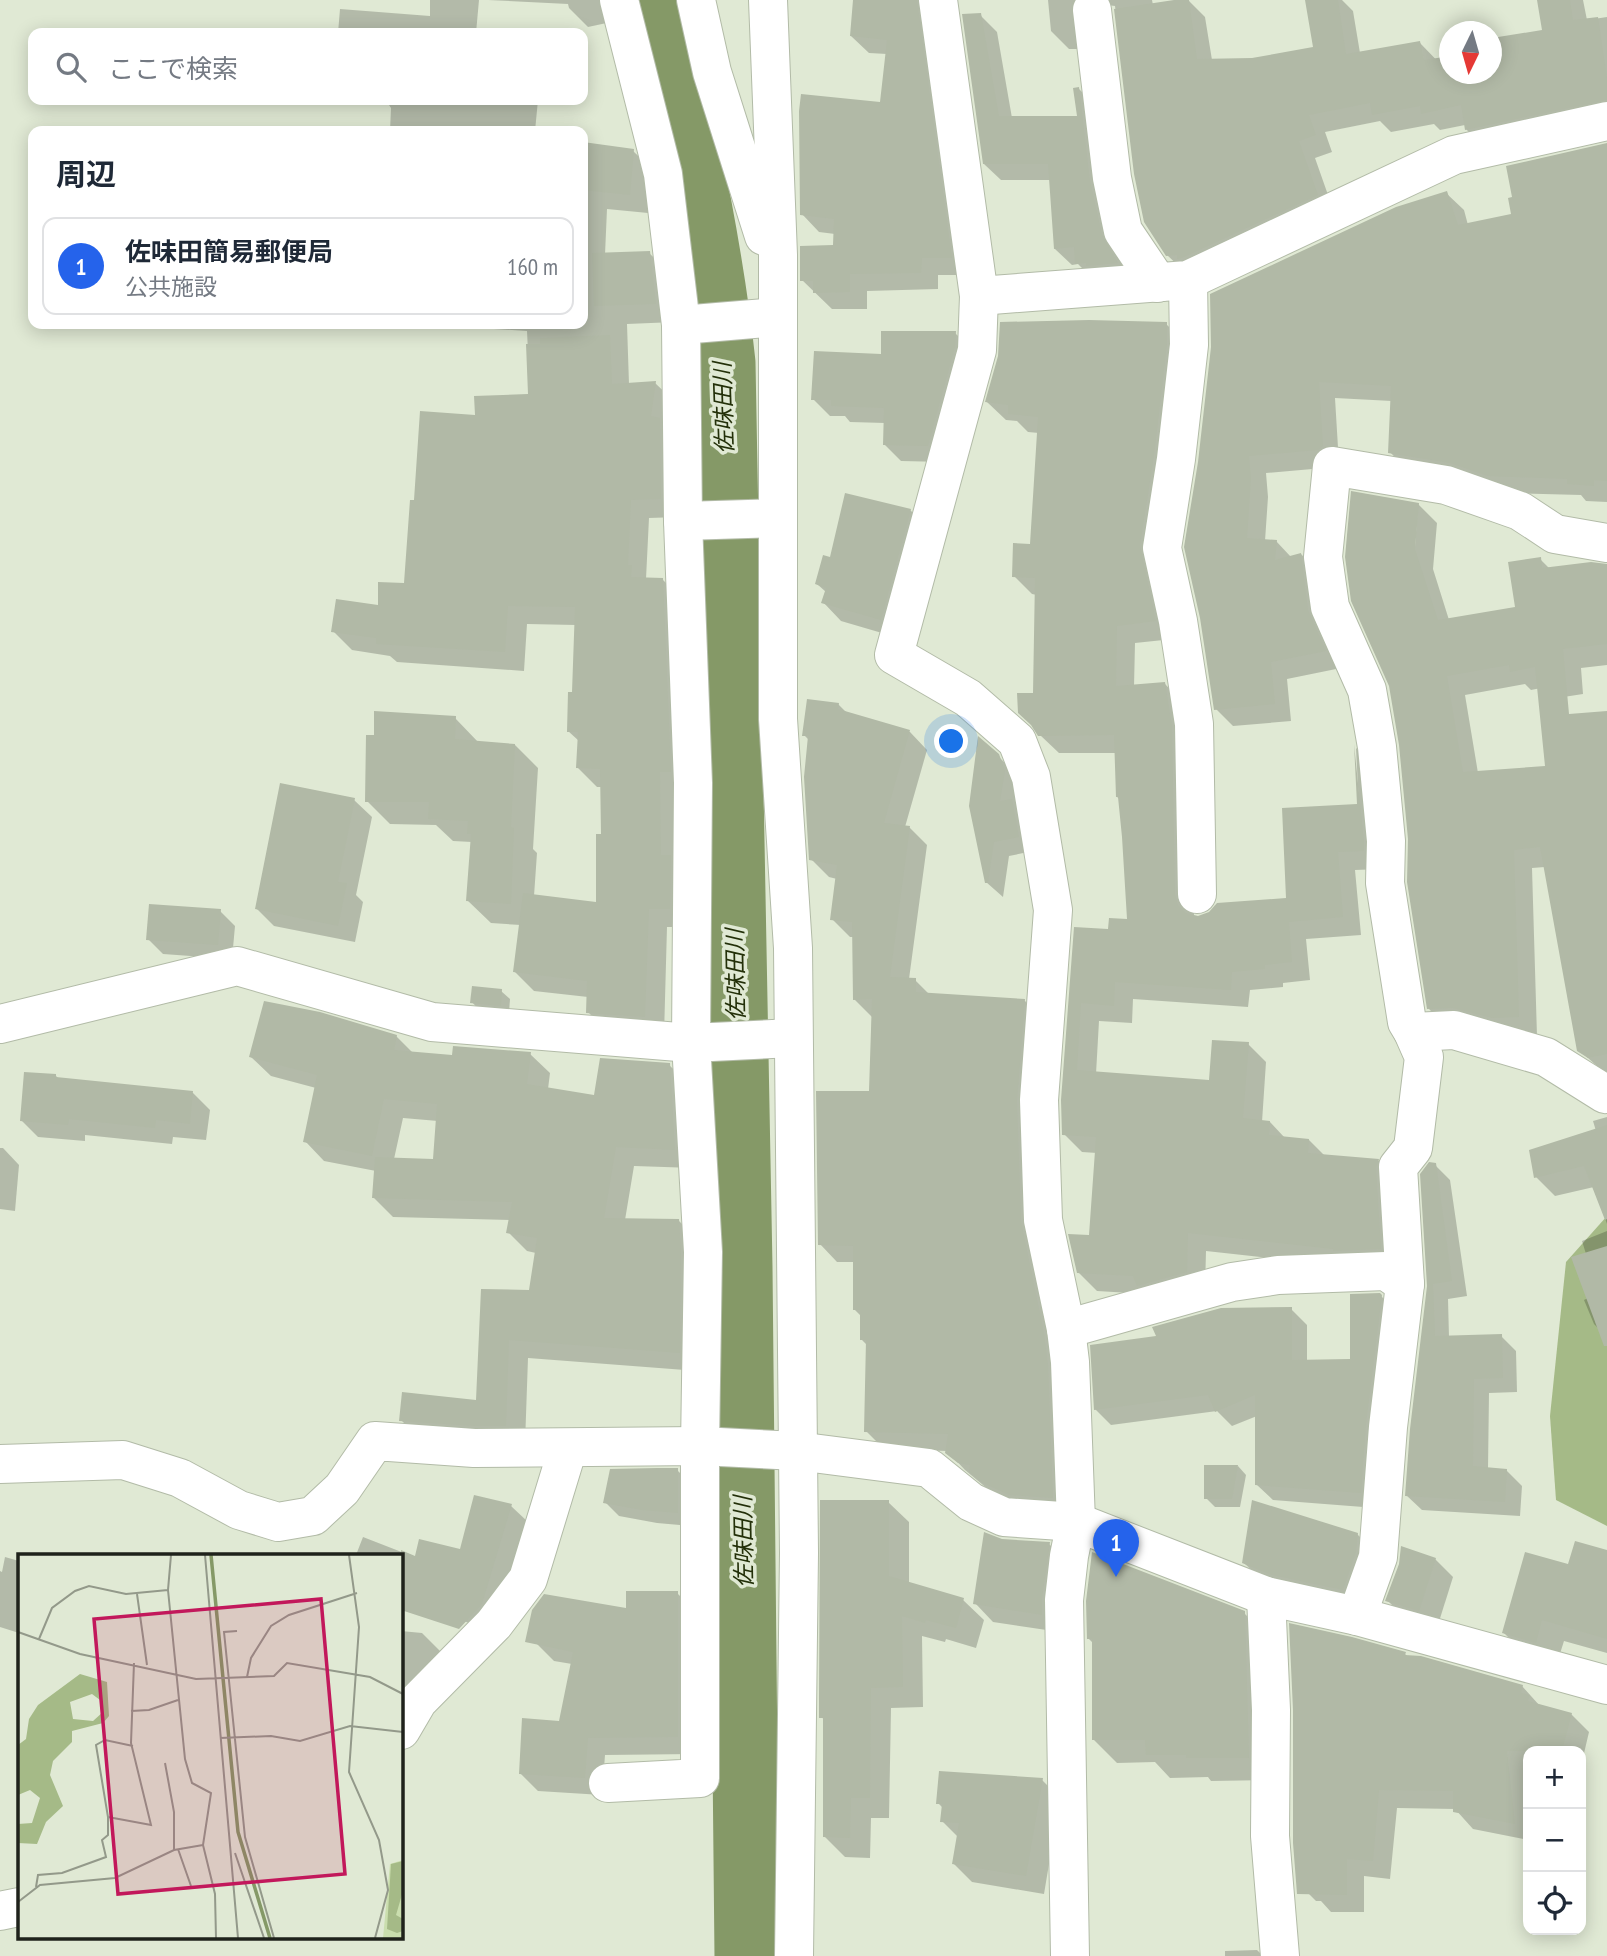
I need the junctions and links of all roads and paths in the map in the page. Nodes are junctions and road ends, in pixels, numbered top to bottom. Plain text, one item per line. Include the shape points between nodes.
1 (619, 0) edge
2 (696, 0) edge
3 (768, 0) edge
4 (937, 0) edge
5 (1092, 10) dead end
6 (1607, 121) edge
7 (1173, 282) junction
8 (979, 296) junction
9 (772, 305) junction
10 (685, 325) junction
11 (772, 519) junction
12 (688, 520) junction
13 (1607, 543) edge
14 (1197, 894) dead end
15 (0, 1024) edge
16 (1413, 1032) junction
17 (784, 1039) junction
18 (696, 1042) junction
19 (1607, 1093) edge
20 (1405, 1284) junction
21 (1066, 1329) junction
22 (704, 1447) junction
23 (568, 1448) junction
24 (789, 1451) junction
25 (0, 1464) edge
26 (1076, 1522) junction
27 (1266, 1596) junction
28 (1357, 1616) junction
29 (1607, 1685) edge
30 (402, 1728) edge
31 (608, 1783) dead end
32 (18, 1907) edge
33 (0, 1911) edge
34 (794, 1956) edge
35 (1070, 1956) edge
36 (1280, 1956) edge

1 - 10 street via 663,174
2 - 9 street
3 - 9 street
4 - 8 street
5 - 7 street via 1112,178 1123,231
6 - 7 street via 1454,155
7 - 8 street
7 - 14 street via 1189,345 1163,548 1194,724
8 - 21 street via 977,351 894,655 968,698 1017,741 1031,776 1053,910 1039,1100 1044,1220
9 - 10 street
9 - 11 street
10 - 12 street
11 - 12 street
11 - 17 street via 778,719 793,948
12 - 18 street
13 - 16 street via 1555,534 1520,511 1446,485 1332,466 1323,557 1330,607 1367,690 1377,747 1385,883 1407,1022
15 - 18 street via 237,967 432,1022
16 - 19 street via 1454,1030 1546,1057
16 - 20 street via 1424,1057 1413,1148 1398,1167
17 - 18 street
17 - 24 street
18 - 22 street
20 - 21 street via 1385,1271 1278,1275 1232,1282
20 - 28 street via 1378,1557
21 - 26 street
22 - 23 street
22 - 24 street
22 - 31 street via 700,1778
23 - 25 street via 375,1441 342,1489 313,1516 278,1522 239,1510 180,1478 123,1460
23 - 30 street via 528,1579 494,1624 418,1701
24 - 26 street via 929,1468 971,1502 1004,1517
24 - 34 street via 799,1553
26 - 27 street
26 - 35 street via 1064,1600
27 - 28 street
27 - 36 street via 1270,1836
28 - 29 street
32 - 33 street

